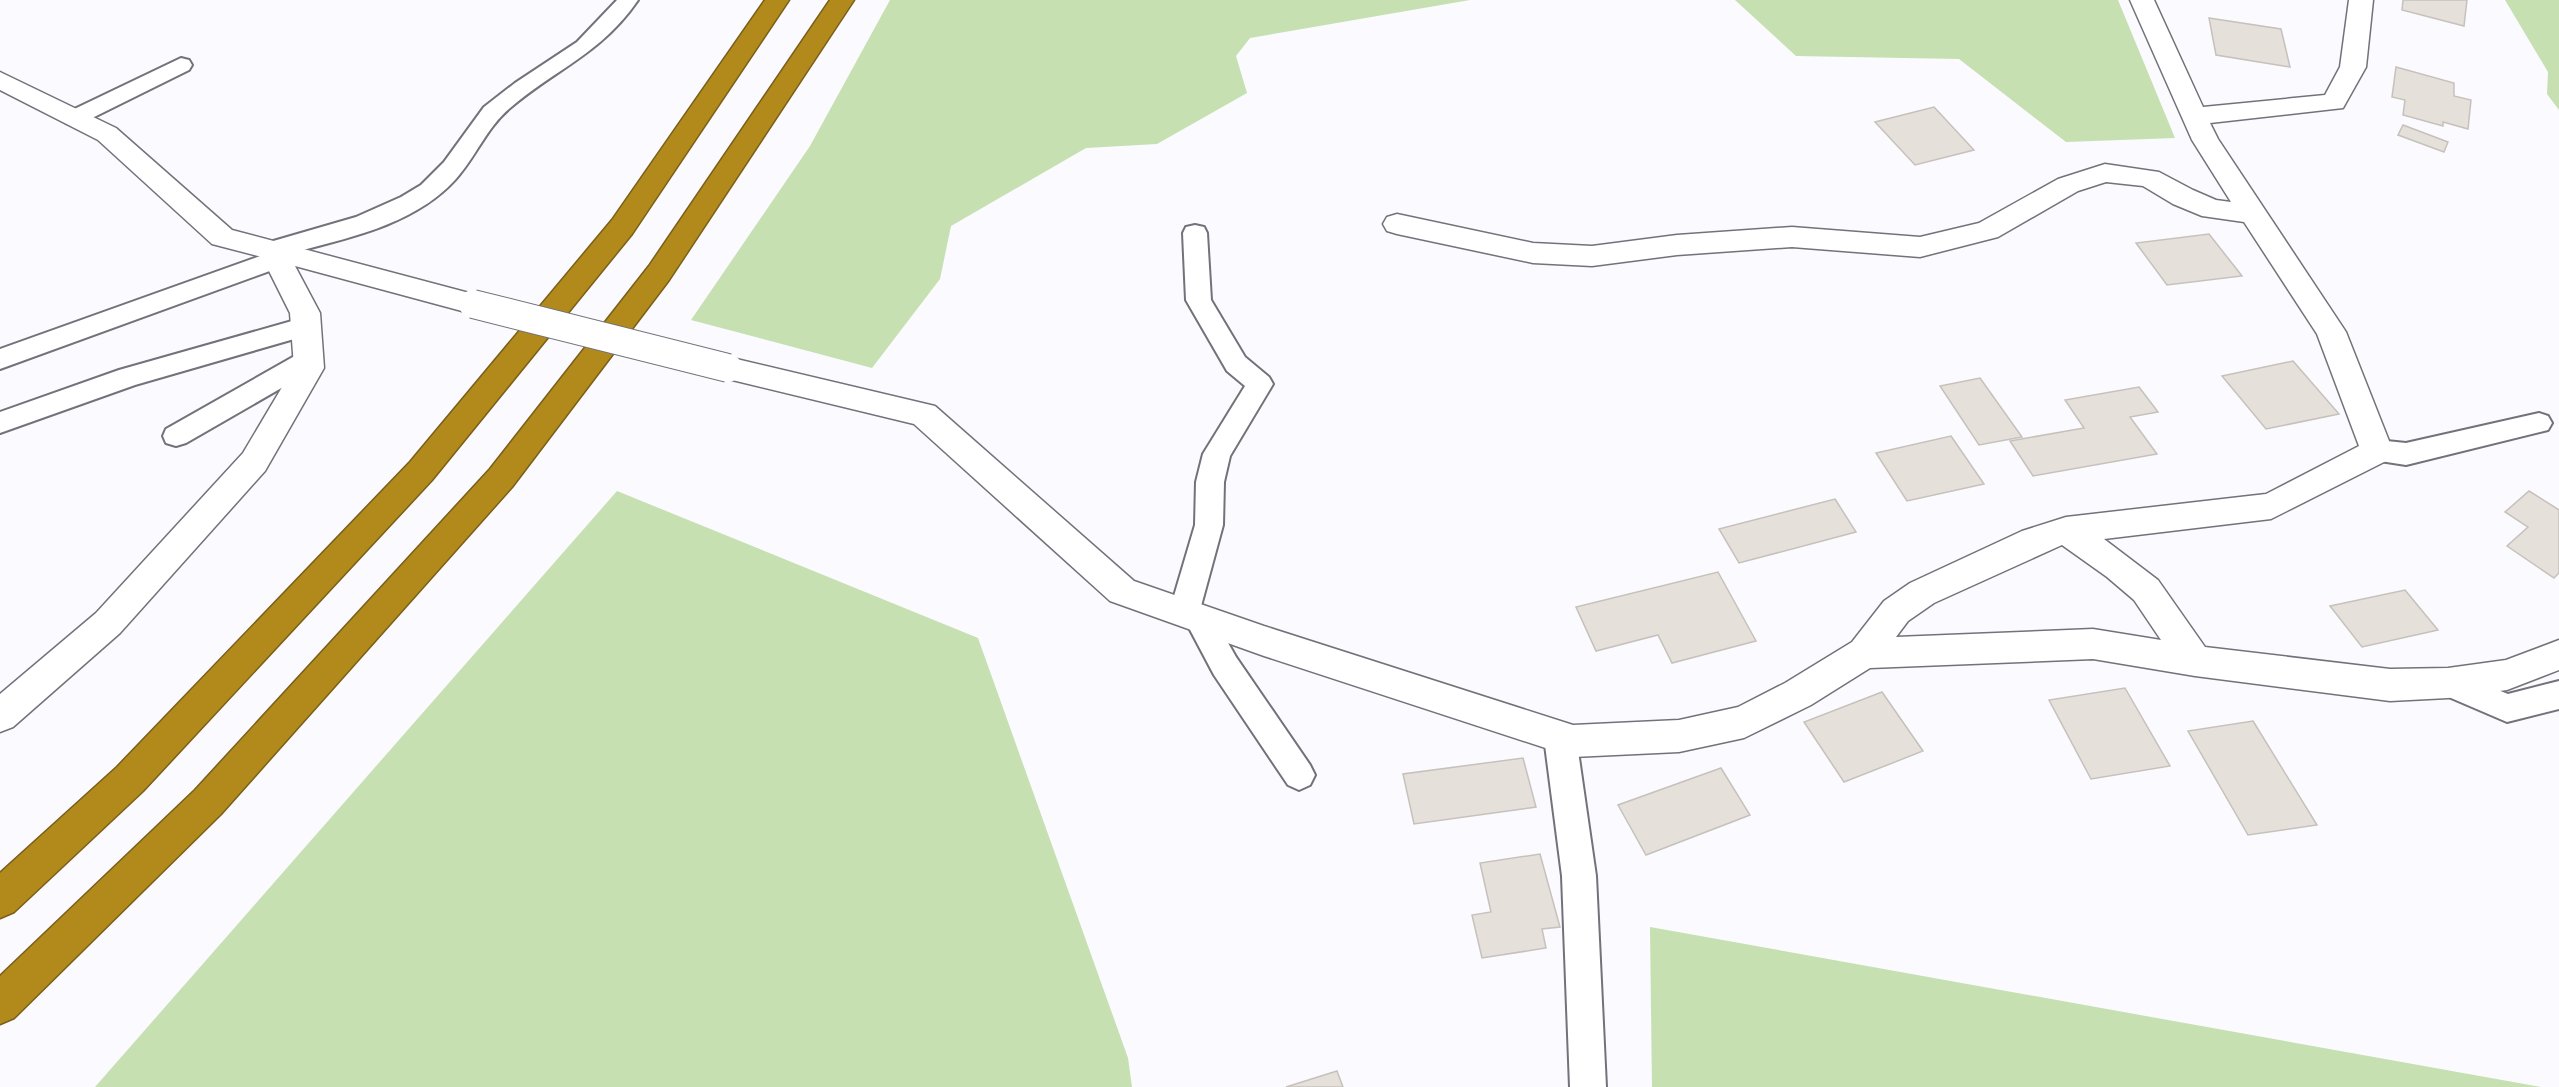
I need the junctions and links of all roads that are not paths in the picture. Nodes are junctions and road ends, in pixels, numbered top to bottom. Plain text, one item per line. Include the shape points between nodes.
1 (628, 0) edge
2 (777, 0) edge
3 (842, 0) edge
4 (2142, 0) edge
5 (2361, 0) edge
6 (181, 65) dead end
7 (0, 80) edge
8 (2194, 116) junction
9 (74, 118) junction
10 (2253, 213) junction
11 (1397, 224) dead end
12 (1195, 233) dead end
13 (274, 254) junction
14 (306, 326) junction
15 (0, 359) edge
16 (309, 360) junction
17 (0, 423) edge
18 (2539, 423) dead end
19 (176, 436) dead end
20 (2377, 451) junction
21 (2066, 530) junction
22 (1191, 616) junction
23 (1863, 654) junction
24 (2559, 655) edge
25 (2195, 661) junction
26 (2448, 683) junction
27 (2559, 694) edge
28 (0, 716) edge
29 (1560, 737) junction
30 (1299, 776) dead end
31 (0, 899) edge
32 (0, 1004) edge
33 (1588, 1087) edge

1 - 13 lane via 604,29 577,52 492,112 447,174 423,196 362,224
2 - 31 highway via 622,227 421,471 130,779
3 - 32 highway via 659,273 501,478 208,802
4 - 8 street
5 - 8 street via 2353,67 2334,102
6 - 9 lane
7 - 9 street
8 - 10 street via 2205,140
9 - 13 street via 107,134 222,237
10 - 11 street via 2212,209 2149,178 2105,173 2068,185 1988,231 1920,247 1792,237 1592,256 1533,253
10 - 20 street via 2331,332
12 - 22 lane via 1199,300 1236,364 1260,384 1217,454 1210,482 1209,525
13 - 14 street via 305,313
13 - 15 lane
13 - 22 street, bridge via 924,414 1122,591
14 - 16 street
14 - 17 lane via 128,377
16 - 19 lane
16 - 28 street via 309,368 254,462 108,623
18 - 20 lane via 2406,454
20 - 21 street via 2271,506
21 - 23 street via 1922,593 1896,611
21 - 25 street via 2146,590
22 - 29 street
22 - 30 lane
23 - 25 street via 2093,644
23 - 29 street via 1744,722 1679,736 1573,741
24 - 26 street via 2507,675
25 - 26 street via 2390,685
26 - 27 lane via 2507,708
29 - 33 lane via 1579,876

